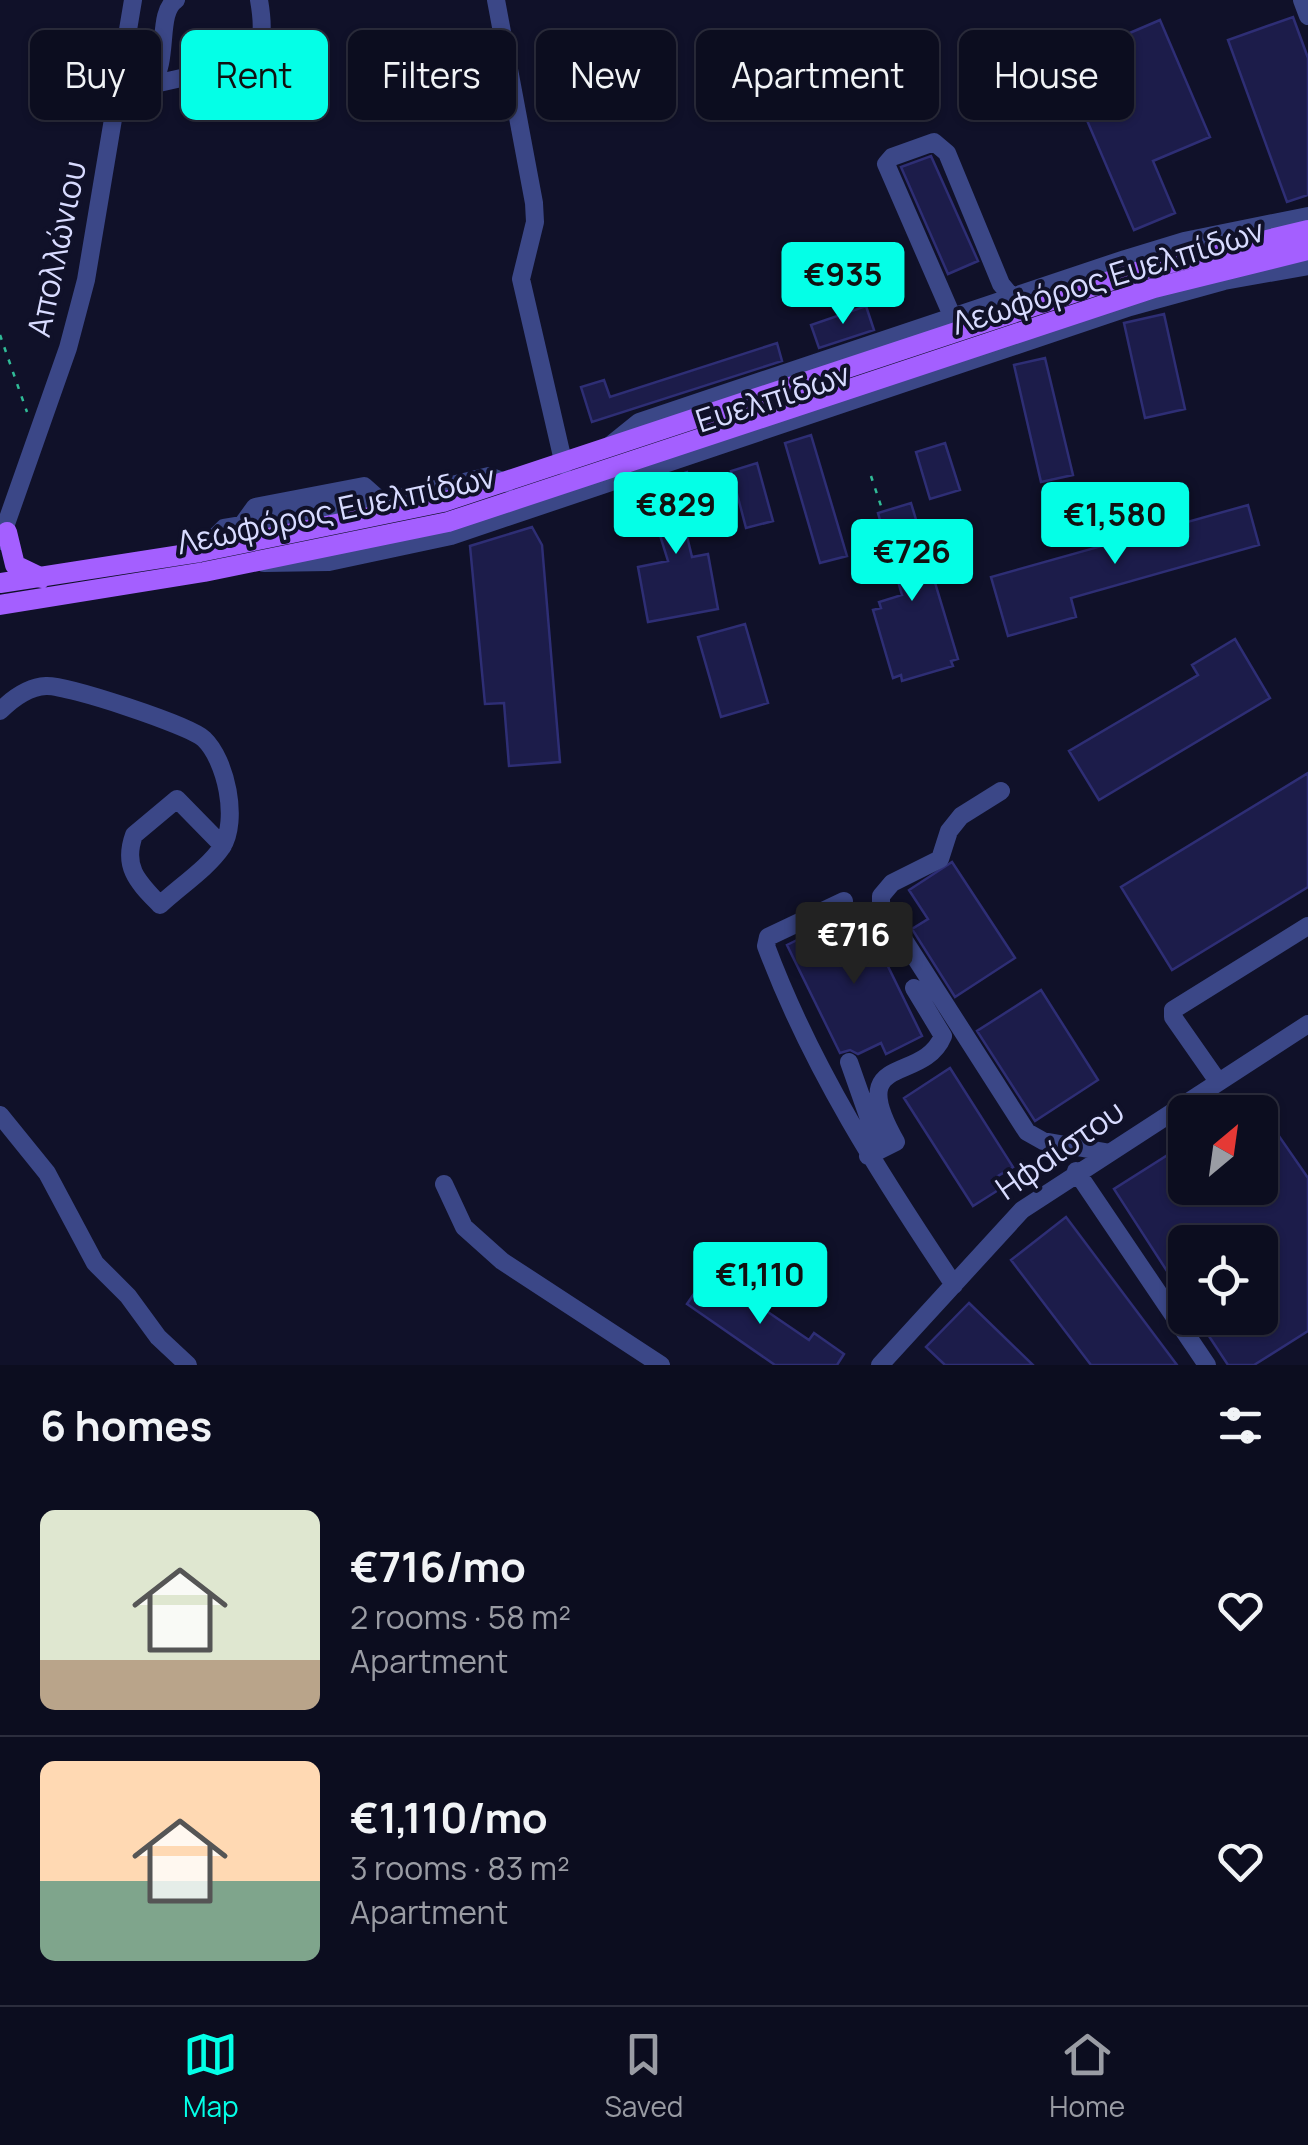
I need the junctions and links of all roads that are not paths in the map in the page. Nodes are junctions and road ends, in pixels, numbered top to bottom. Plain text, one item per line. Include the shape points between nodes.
1 (133, 0) edge
2 (176, 0) edge
3 (260, 0) edge
4 (496, 0) edge
5 (1302, 0) edge
6 (1308, 16) edge
7 (128, 30) edge
8 (161, 68) edge
9 (161, 84) edge
10 (114, 120) edge
11 (1308, 216) edge
12 (1308, 230) edge
13 (1308, 250) edge
14 (1308, 266) edge
15 (1018, 304) junction
16 (953, 318) junction
17 (1067, 324) junction
18 (564, 465) junction
19 (612, 467) junction
20 (508, 483) junction
21 (382, 502) junction
22 (339, 517) junction
23 (5, 523) edge
24 (242, 525) junction
25 (200, 552) junction
26 (44, 578) junction
27 (0, 582) edge
28 (0, 604) edge
29 (0, 711) edge
30 (1001, 791) dead end
31 (222, 846) junction
32 (844, 900) dead end
33 (1308, 926) edge
34 (914, 988) dead end
35 (1308, 1024) edge
36 (849, 1062) dead end
37 (1217, 1080) junction
38 (0, 1115) edge
39 (1105, 1152) junction
40 (874, 1153) junction
41 (1076, 1172) junction
42 (444, 1184) dead end
43 (954, 1285) junction
44 (188, 1365) edge
45 (661, 1365) edge
46 (880, 1365) edge
47 (1207, 1365) edge

1 - 7 street, Απολλώνιου
2 - 8 street via 164,14
3 - 9 street via 263,26 258,52 248,63
4 - 18 street via 534,202 521,279
5 - 6 street
10 - 23 street, Απολλώνιου via 68,348
11 - 15 street, Ευελπίδων via 1184,241
12 - 15 main road, Λεωφόρος Ευελπίδων
13 - 17 main road, Λεωφόρος Ευελπίδων via 1198,275
14 - 17 street via 1224,280
15 - 16 street, Ευελπίδων
15 - 16 street via 1001,284 947,153 934,142 886,164
15 - 19 main road, Λεωφόρος Ευελπίδων
16 - 19 street, Ευελπίδων via 639,422
17 - 19 main road, Λεωφόρος Ευελπίδων
18 - 19 main road, Λεωφόρος Ευελπίδων
18 - 20 main road, Λεωφόρος Ευελπίδων
19 - 28 main road, Λεωφόρος Ευελπίδων via 562,492 450,529 327,556
20 - 21 street via 490,476
20 - 22 main road, Λεωφόρος Ευελπίδων
21 - 22 street
21 - 24 street via 364,486 256,506
22 - 24 street
22 - 25 main road, Λεωφόρος Ευελπίδων
23 - 26 main road via 16,565
24 - 25 street via 224,528
25 - 26 main road, Λεωφόρος Ευελπίδων
26 - 27 main road, Λεωφόρος Ευελπίδων
29 - 31 street via 24,692 61,687 195,732 214,752 225,785
30 - 39 street via 961,816 948,831 940,859 892,883 881,904 1027,1132
31 - 31 street via 160,905 129,865 134,835 177,799
32 - 40 street via 782,928 766,946 812,1058
33 - 37 street via 1173,1010
34 - 40 street via 943,1036 878,1090 877,1103 896,1142
35 - 37 street, Ηφαίστου
36 - 40 street
37 - 39 street, Ηφαίστου
38 - 44 street via 47,1172 95,1263
39 - 41 street, Ηφαίστου
40 - 43 street
41 - 43 street, Ηφαίστου via 1016,1215
41 - 47 street
42 - 45 street via 464,1227 502,1261
43 - 46 street, Ηφαίστου

